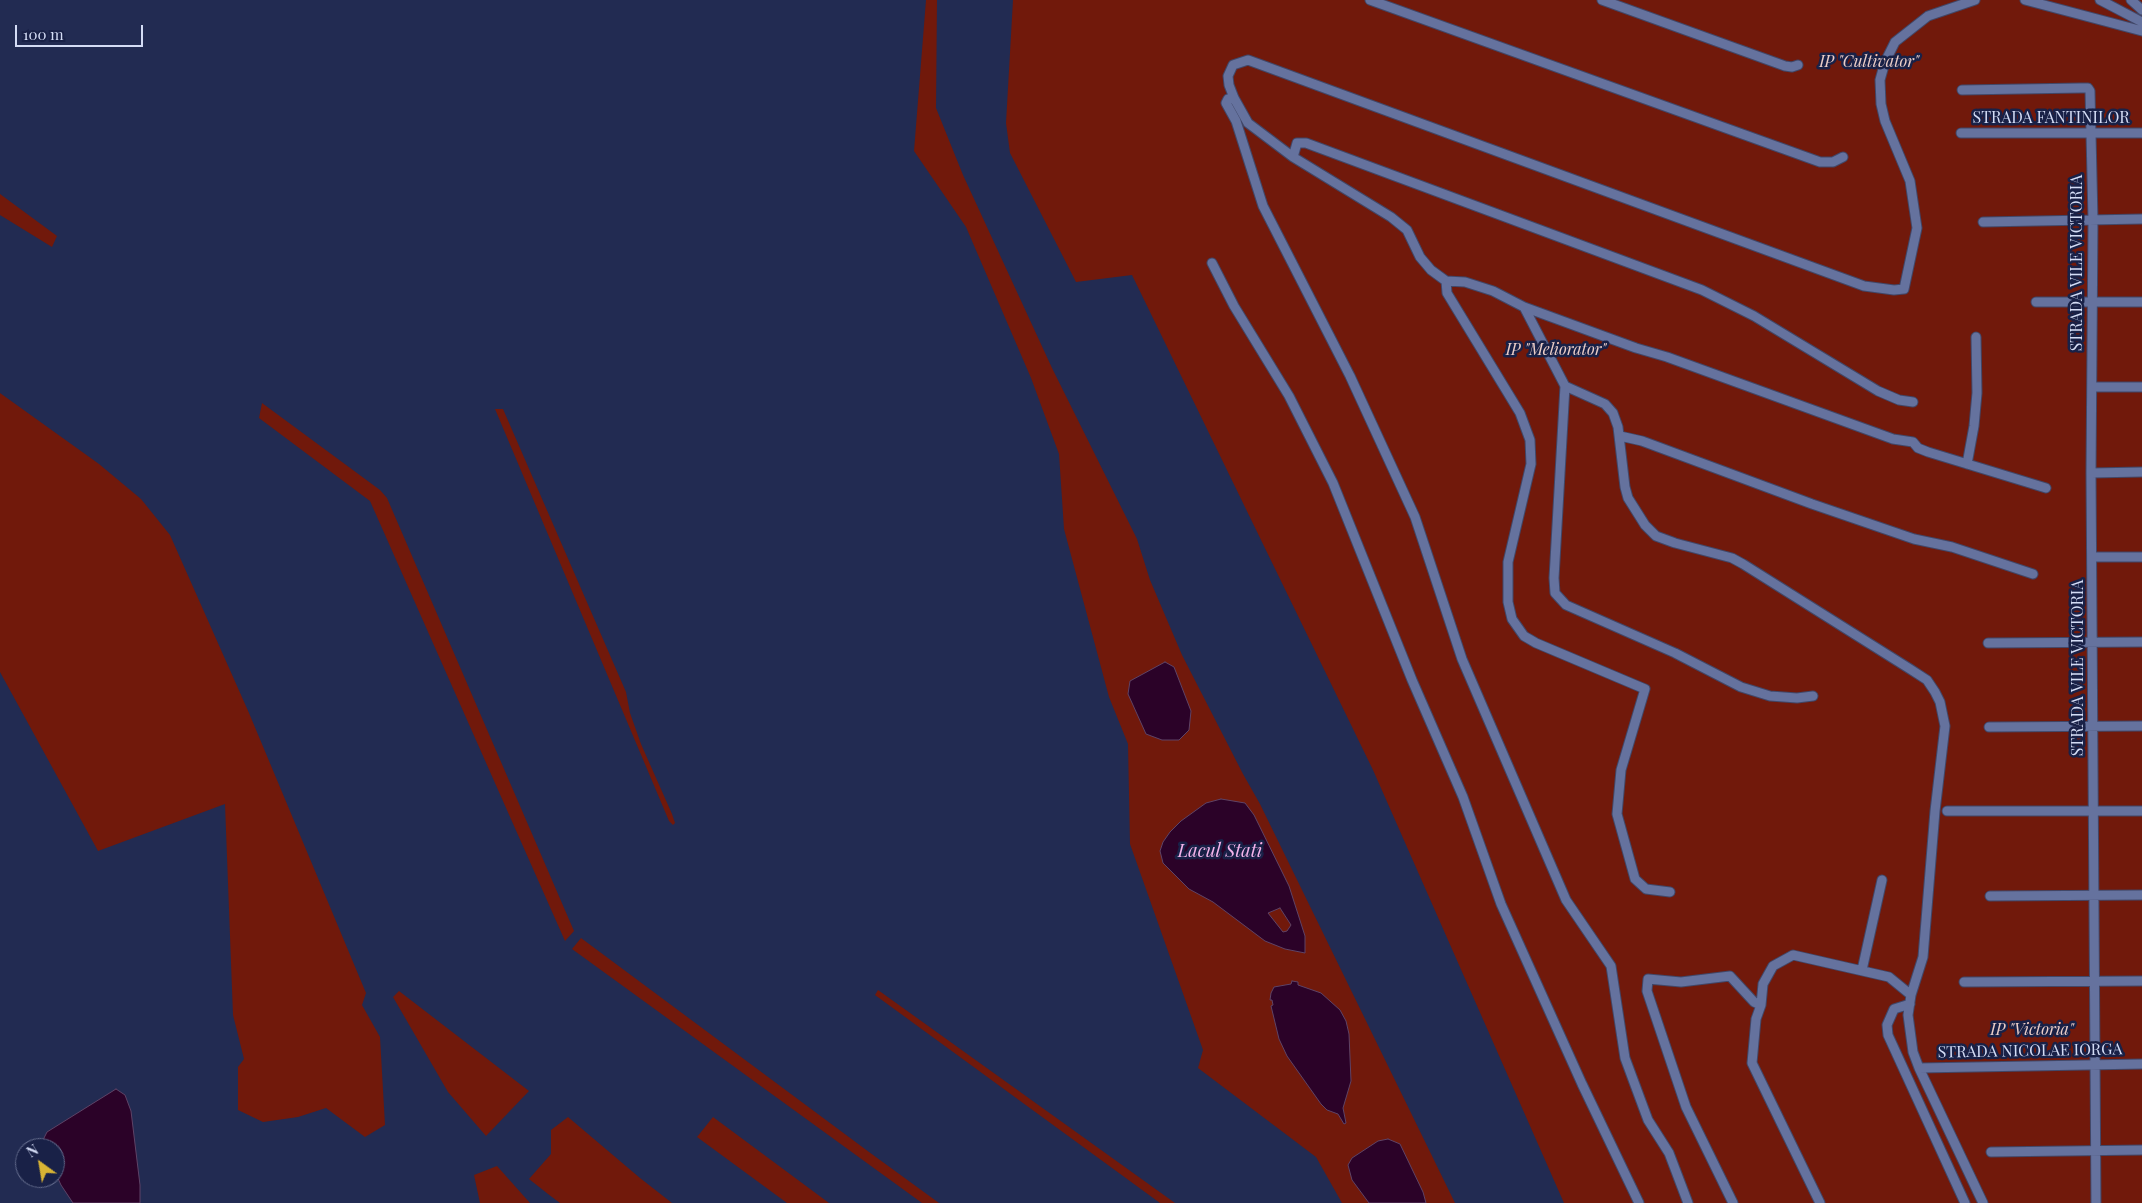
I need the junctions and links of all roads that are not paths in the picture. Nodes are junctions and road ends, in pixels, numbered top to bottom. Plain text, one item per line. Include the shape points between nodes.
1 (1370, 0) edge
2 (1602, 0) edge
3 (1975, 0) edge
4 (2025, 0) edge
5 (2100, 0) edge
6 (2131, 0) edge
7 (2142, 10) edge
8 (2142, 22) edge
9 (2142, 31) edge
10 (1798, 65) dead end
11 (1962, 90) dead end
12 (1234, 98) junction
13 (1961, 133) dead end
14 (2090, 133) junction
15 (2142, 133) edge
16 (1843, 156) dead end
17 (1294, 157) junction
18 (2142, 219) edge
19 (2093, 220) junction
20 (1983, 222) dead end
21 (1212, 263) dead end
22 (1446, 280) junction
23 (2036, 302) dead end
24 (2142, 302) edge
25 (2093, 303) junction
26 (1524, 307) junction
27 (1976, 337) dead end
28 (1564, 386) junction
29 (2092, 387) junction
30 (2142, 387) edge
31 (1913, 402) dead end
32 (1620, 436) junction
33 (1967, 464) junction
34 (2142, 472) edge
35 (2091, 473) junction
36 (2046, 488) dead end
37 (2093, 557) junction
38 (2142, 557) edge
39 (2033, 574) dead end
40 (2142, 642) edge
41 (1988, 643) dead end
42 (2093, 643) junction
43 (1813, 696) dead end
44 (2094, 726) junction
45 (2142, 726) edge
46 (1989, 727) dead end
47 (1946, 811) dead end
48 (2142, 811) edge
49 (2094, 812) junction
50 (1882, 880) dead end
51 (1670, 892) dead end
52 (2142, 895) edge
53 (1990, 896) dead end
54 (2094, 896) junction
55 (1862, 970) junction
56 (2142, 981) edge
57 (1964, 982) dead end
58 (2095, 982) junction
59 (1911, 999) junction
60 (1761, 1005) junction
61 (2142, 1064) edge
62 (2094, 1065) junction
63 (1919, 1068) junction
64 (2095, 1150) junction
65 (2142, 1150) edge
66 (1991, 1152) dead end
67 (1639, 1203) edge
68 (1688, 1203) edge
69 (1733, 1203) edge
70 (1820, 1203) edge
71 (1965, 1203) edge
72 (1983, 1203) edge
73 (2096, 1203) edge

1 - 16 street via 1820,162 1833,162
2 - 10 street via 1785,66
3 - 12 street via 1928,16 1895,42 1882,71 1881,104 1910,181 1917,228 1904,289 1864,286 1248,60 1233,65 1228,76
4 - 9 street
5 - 8 street
6 - 7 street
11 - 14 street, STRADA VILE VICTORIA via 2088,88
12 - 17 street via 1248,123
12 - 68 street via 1226,103 1236,121 1263,206 1350,376 1415,517 1462,659 1566,900 1611,966 1625,1058 1648,1120 1669,1153
13 - 14 street, STRADA FANTINILOR
14 - 15 street, STRADA FANTINILOR
14 - 19 street, STRADA VILE VICTORIA
17 - 22 street via 1391,217 1407,230 1420,257 1431,270
17 - 31 street via 1297,143 1306,143 1702,290 1754,316 1878,391
18 - 19 street
19 - 20 street
19 - 25 street, STRADA VILE VICTORIA
21 - 67 street via 1234,306 1289,396 1333,483 1463,797 1501,904
22 - 26 street via 1493,291
22 - 51 street via 1447,293 1520,413 1530,440 1531,464 1508,562 1508,602 1512,619 1524,636 1536,643 1645,689 1621,770 1618,814 1635,879 1646,889
23 - 25 street
24 - 25 street
25 - 29 street, STRADA VILE VICTORIA
26 - 28 street
26 - 33 street via 1893,439 1913,442 1918,448
27 - 33 street via 1977,392
28 - 32 street via 1605,404 1613,413
28 - 43 street via 1555,593 1566,605 1741,686 1770,696
29 - 30 street
29 - 35 street, STRADA VILE VICTORIA
32 - 39 street via 1642,441 1914,539 1952,547
32 - 59 street via 1628,498 1656,536 1743,564 1927,680 1936,692 1945,726 1923,957
33 - 36 street
34 - 35 street
35 - 37 street, STRADA VILE VICTORIA
37 - 38 street
37 - 42 street, STRADA VILE VICTORIA
40 - 42 street
41 - 42 street
42 - 44 street, STRADA VILE VICTORIA
44 - 45 street
44 - 46 street
44 - 49 street, STRADA VILE VICTORIA
47 - 49 street
48 - 49 street
49 - 54 street, STRADA VILE VICTORIA
50 - 55 street
52 - 54 street
53 - 54 street
54 - 58 street, STRADA VILE VICTORIA
55 - 59 street via 1889,977
55 - 60 street via 1793,955 1773,966 1763,984
56 - 58 street
57 - 58 street
58 - 62 street, STRADA VILE VICTORIA
59 - 63 street via 1908,1015 1913,1052
59 - 71 street via 1894,1009 1887,1025 1888,1035
60 - 69 street via 1754,1002 1730,976 1681,982 1648,979 1647,991 1686,1107
60 - 70 street via 1756,1019 1752,1062
61 - 62 street, STRADA NICOLAE IORGA
62 - 63 street, STRADA NICOLAE IORGA
62 - 64 street, STRADA VILE VICTORIA
63 - 72 street
64 - 65 street
64 - 66 street
64 - 73 street, STRADA VILE VICTORIA

